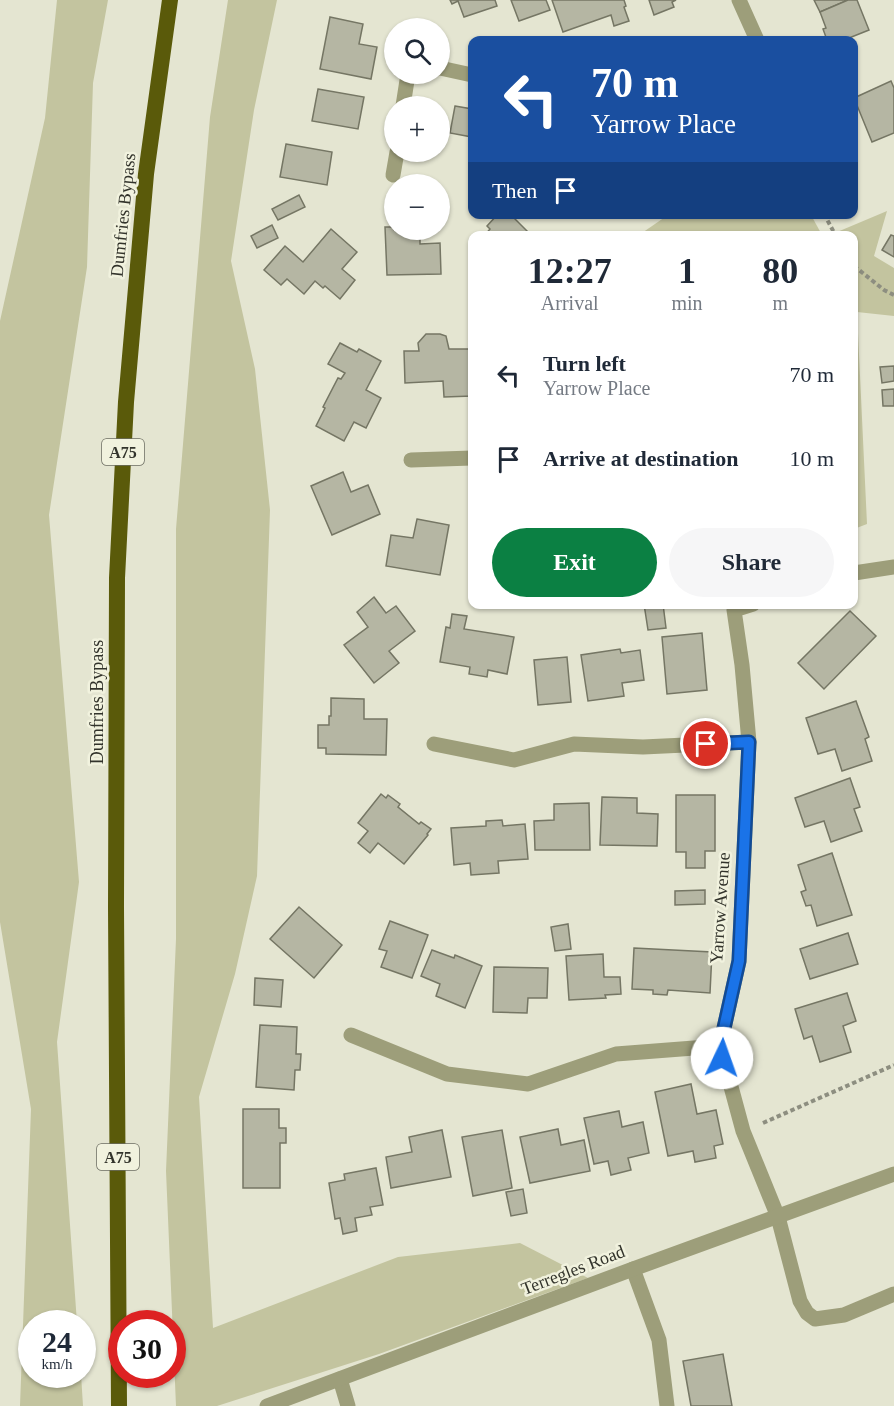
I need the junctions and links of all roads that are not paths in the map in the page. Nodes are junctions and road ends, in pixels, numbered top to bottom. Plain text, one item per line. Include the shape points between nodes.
1 (170, 0) edge
2 (740, 0) edge
3 (755, 36) edge
4 (450, 71) edge
5 (468, 74) edge
6 (468, 458) edge
7 (411, 460) dead end
8 (894, 567) edge
9 (858, 572) edge
10 (732, 609) edge
11 (749, 742) junction
12 (434, 744) dead end
13 (351, 1035) dead end
14 (720, 1046) junction
15 (894, 1174) edge
16 (778, 1217) junction
17 (633, 1269) junction
18 (894, 1294) edge
19 (340, 1379) junction
20 (272, 1404) edge
21 (119, 1406) edge
22 (348, 1406) edge
23 (667, 1406) edge

1 - 21 highway, Dumfries Bypass / A75 via 145,185 126,402 117,578
2 - 3 street
4 - 5 street
6 - 7 street
8 - 9 street
10 - 11 street, Yarrow Avenue
11 - 12 street via 643,747 574,744 514,760
11 - 14 street, Yarrow Avenue via 739,961
13 - 14 street via 447,1074 528,1084 616,1054
14 - 16 street, Yarrow Avenue via 743,1131
15 - 16 street, Terregles Road
16 - 17 street, Terregles Road
16 - 18 street, Yarrow Avenue via 800,1301 815,1319 844,1315
17 - 19 street, Terregles Road
17 - 23 street via 659,1340
19 - 20 street, Terregles Road
19 - 22 street

